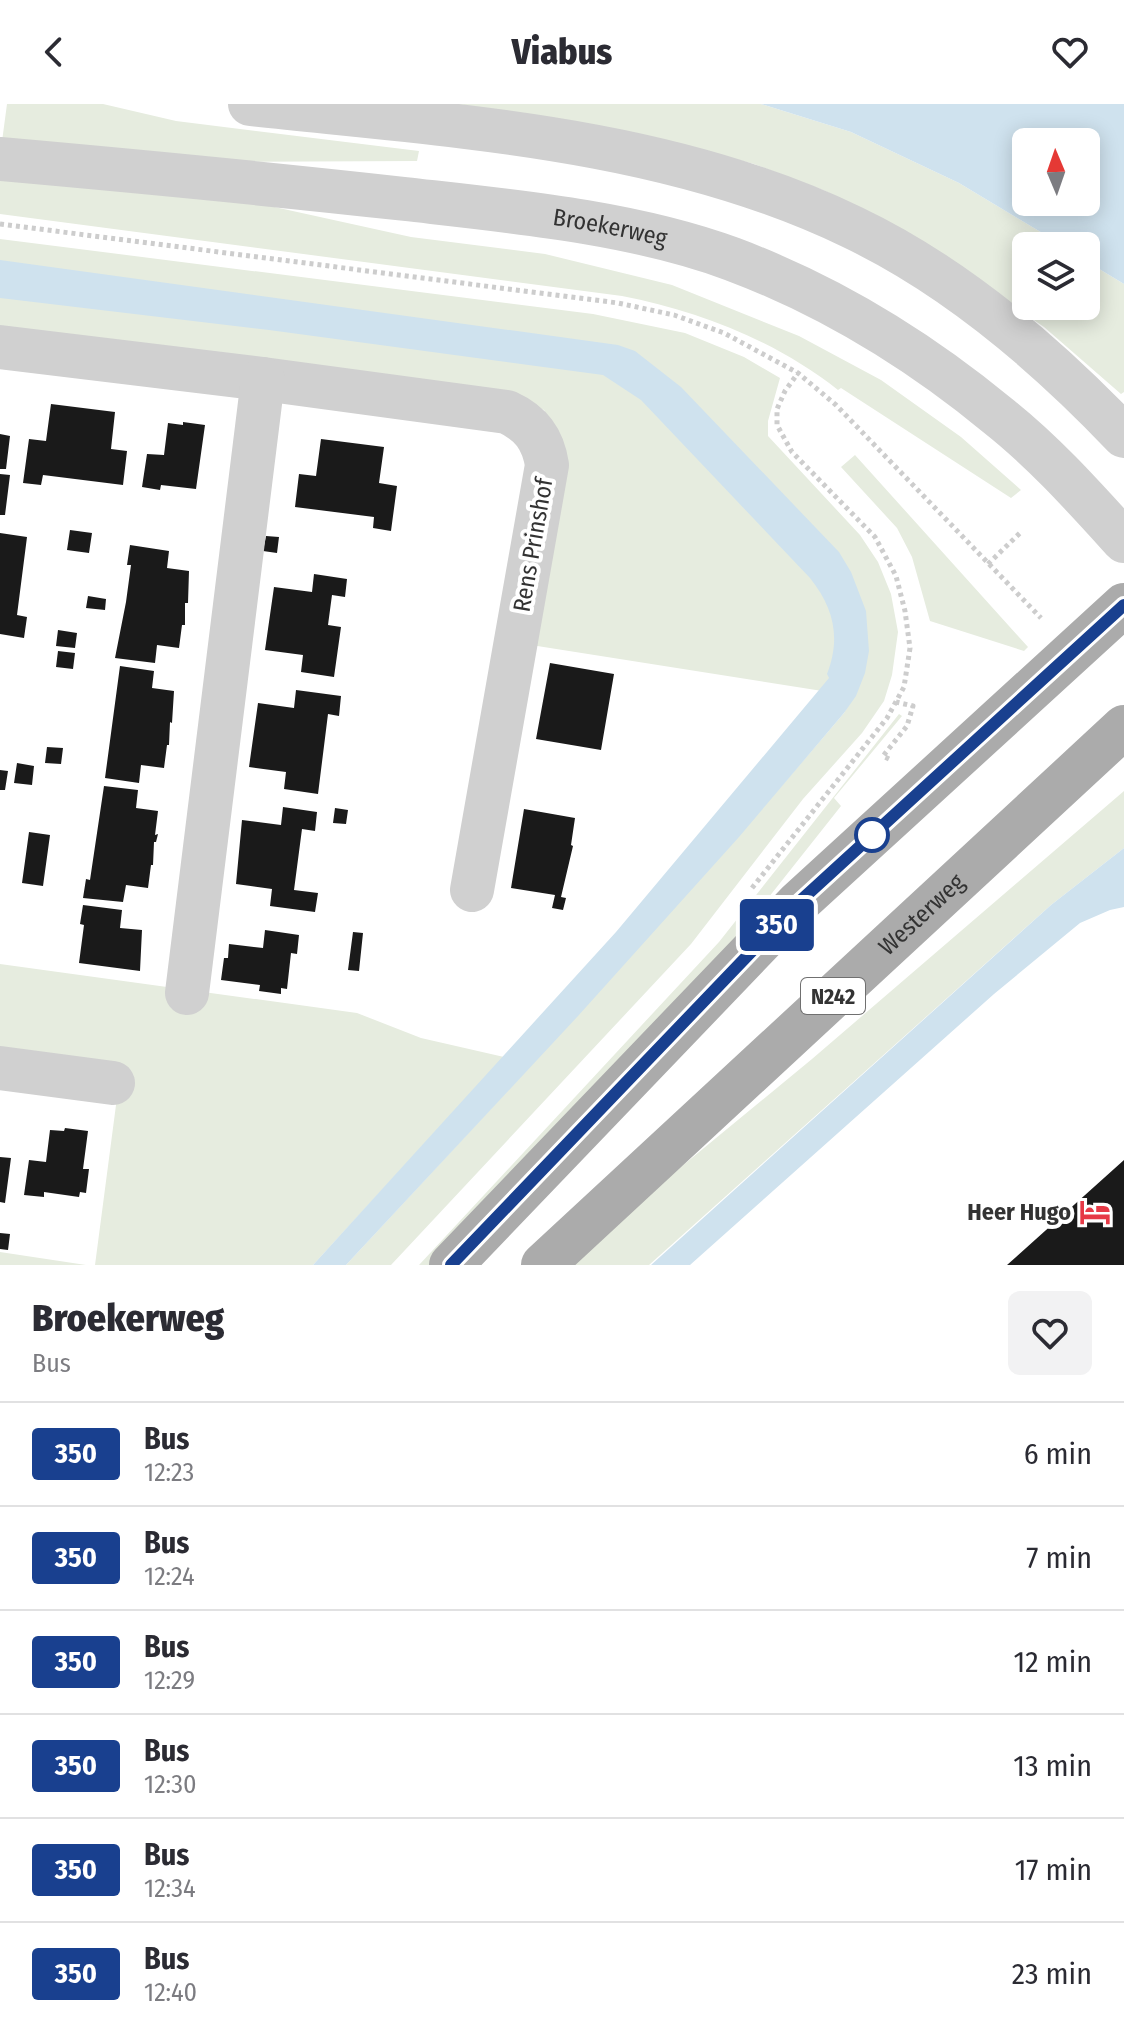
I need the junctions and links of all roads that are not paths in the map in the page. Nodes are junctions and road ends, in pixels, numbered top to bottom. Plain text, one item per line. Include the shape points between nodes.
1 (250, 104) edge
2 (0, 159) edge
3 (0, 347) edge
4 (263, 379) junction
5 (1124, 436) edge
6 (1124, 541) edge
7 (1124, 605) edge
8 (1124, 727) edge
9 (472, 890) dead end
10 (187, 993) dead end
11 (0, 1068) edge
12 (113, 1083) dead end
13 (451, 1265) edge
14 (543, 1265) edge

1 - 5 street via 598,148 693,168 782,196 853,227 964,293
2 - 6 street, Broekerweg via 523,213 657,237 730,259 879,330 942,374 998,415
3 - 4 street, Rens Prinshof
4 - 9 street, Rens Prinshof via 507,412 539,437 547,465
4 - 10 street
7 - 13 main road via 798,903
8 - 14 main road, Westerweg / N242
11 - 12 street

